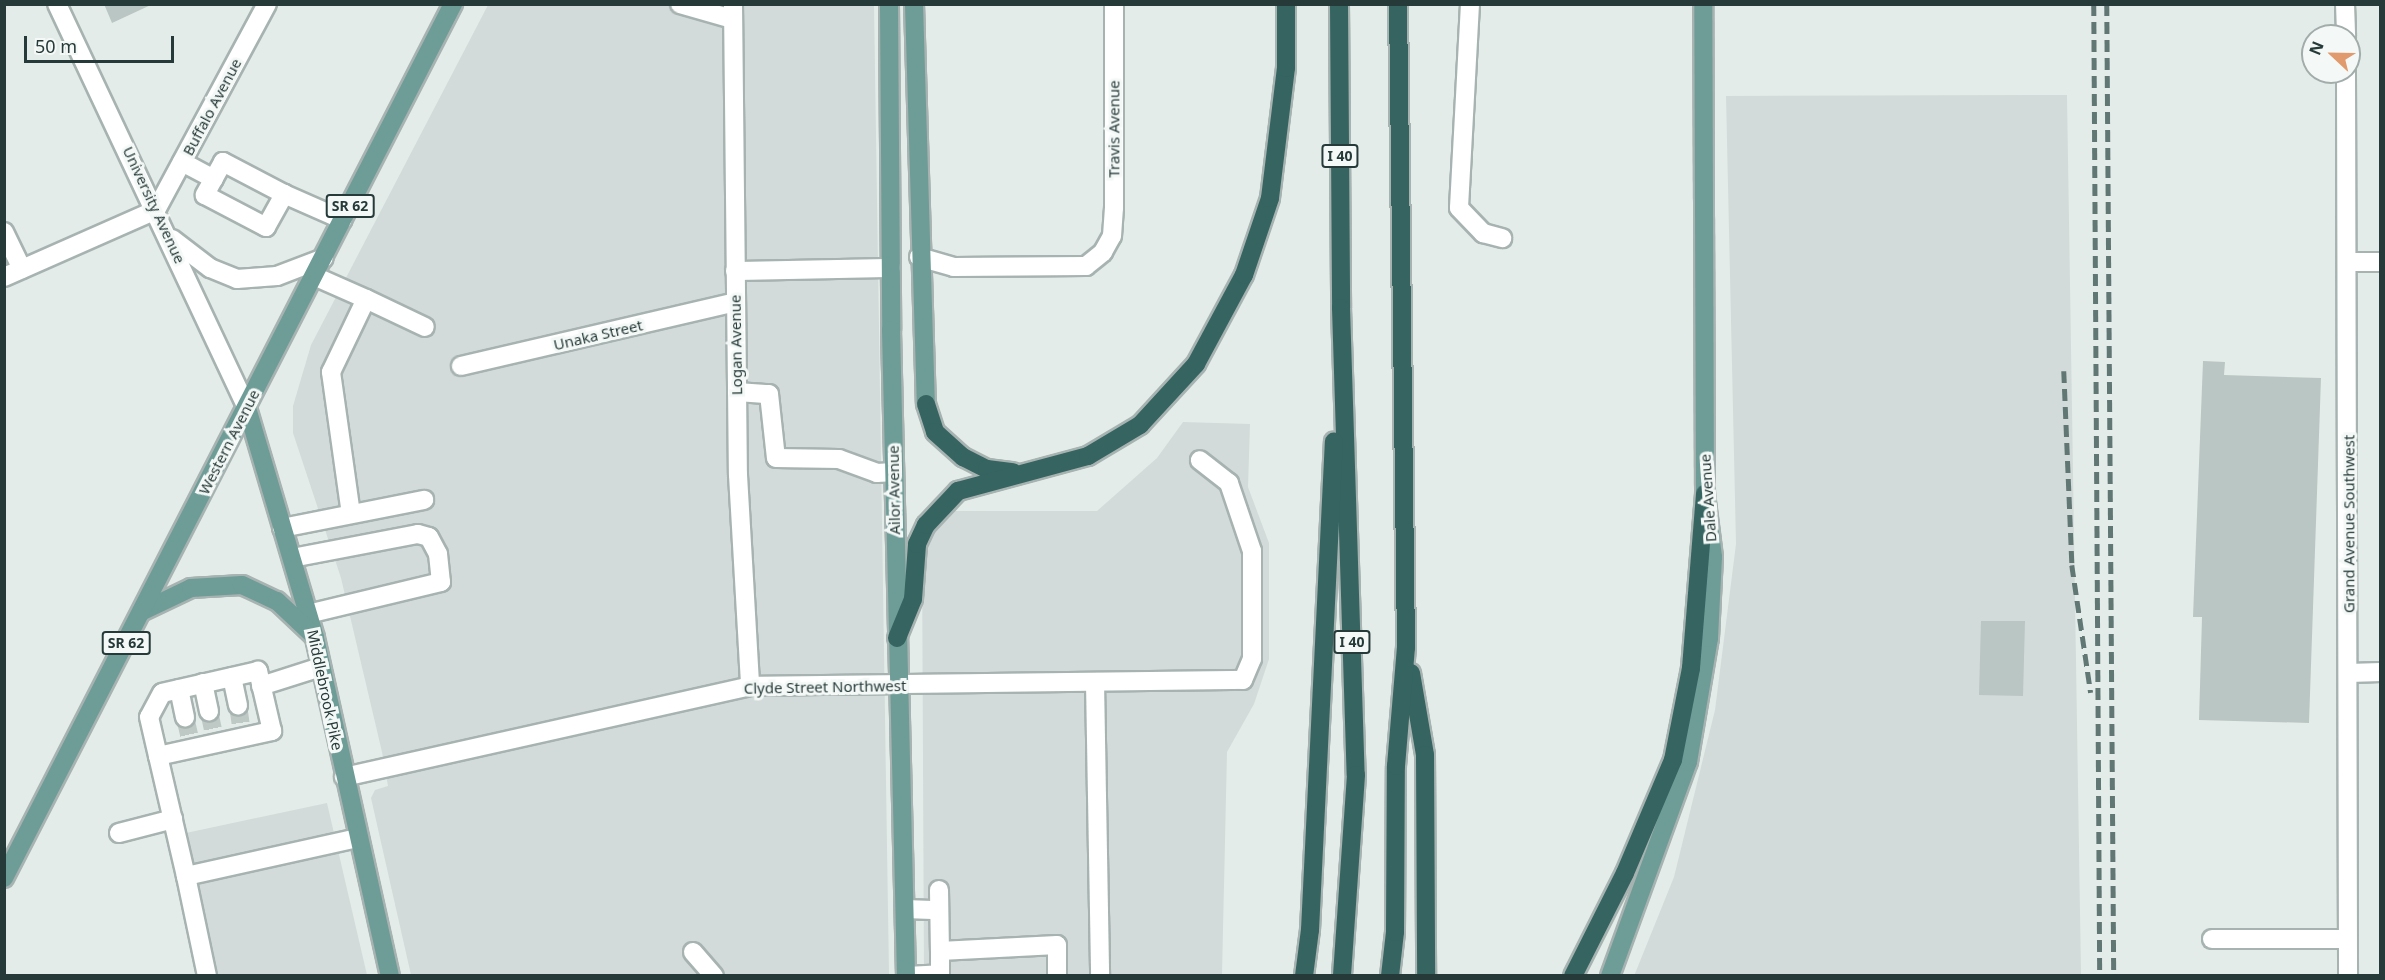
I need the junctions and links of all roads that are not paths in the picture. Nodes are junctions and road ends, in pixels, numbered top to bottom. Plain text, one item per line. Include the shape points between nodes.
1 (57, 4) edge
2 (267, 4) edge
3 (453, 4) edge
4 (680, 4) edge
5 (889, 4) edge
6 (914, 4) edge
7 (1114, 4) edge
8 (1286, 4) edge
9 (1339, 4) edge
10 (1398, 4) edge
11 (1470, 4) edge
12 (1703, 4) edge
13 (2345, 4) edge
14 (733, 12) edge
15 (2346, 24) edge
16 (2346, 84) edge
17 (182, 162) junction
18 (214, 178) junction
19 (284, 194) junction
20 (156, 210) junction
21 (343, 220) junction
22 (4, 232) edge
23 (168, 236) junction
24 (1502, 238) dead end
25 (919, 257) junction
26 (324, 258) junction
27 (2348, 262) junction
28 (2380, 262) edge
29 (891, 268) junction
30 (22, 269) junction
31 (735, 271) junction
32 (314, 276) junction
33 (4, 277) edge
34 (366, 299) junction
35 (735, 302) junction
36 (1341, 308) junction
37 (424, 327) dead end
38 (461, 366) dead end
39 (737, 392) junction
40 (926, 404) joint
41 (247, 408) junction
42 (1200, 460) dead end
43 (894, 472) junction
44 (1027, 473) junction
45 (1705, 494) junction
46 (424, 500) dead end
47 (351, 514) junction
48 (282, 528) junction
49 (292, 558) junction
50 (142, 612) junction
51 (308, 614) junction
52 (315, 638) junction
53 (897, 638) junction
54 (1406, 648) junction
55 (321, 667) junction
56 (2380, 672) edge
57 (2350, 673) junction
58 (232, 677) junction
59 (1095, 682) junction
60 (203, 683) junction
61 (899, 684) junction
62 (261, 686) junction
63 (750, 686) junction
64 (179, 689) junction
65 (238, 705) tunnel mouth
66 (209, 711) tunnel mouth
67 (185, 717) tunnel mouth
68 (158, 756) junction
69 (344, 777) junction
70 (173, 819) junction
71 (119, 833) dead end
72 (358, 838) junction
73 (186, 876) junction
74 (4, 878) edge
75 (939, 890) dead end
76 (905, 909) junction
77 (939, 910) junction
78 (2212, 939) dead end
79 (2346, 939) junction
80 (940, 951) junction
81 (693, 952) dead end
82 (207, 975) edge
83 (390, 975) edge
84 (714, 975) edge
85 (907, 975) edge
86 (940, 975) edge
87 (1057, 975) edge
88 (1100, 975) edge
89 (1304, 975) edge
90 (1342, 975) edge
91 (1390, 975) edge
92 (1426, 975) edge
93 (1573, 975) edge
94 (1610, 975) edge
95 (2348, 975) edge

1 - 20 street, University Avenue
2 - 17 street, Buffalo Avenue
3 - 21 main road, Western Avenue / SR 62
4 - 14 street
5 - 29 main road, Ailor Avenue
6 - 25 main road
7 - 25 street, Travis Avenue via 1114,208 1112,236 1103,252 1086,266 954,267
8 - 44 highway via 1286,68 1270,198 1244,275 1196,364 1140,424 1088,456
9 - 36 highway, I 40
10 - 54 highway
11 - 24 street via 1459,207 1483,233
12 - 45 main road, Dale Avenue
13 - 15 street
14 - 31 street, Logan Avenue
16 - 27 street, Grand Avenue Southwest
17 - 18 street
17 - 20 street, Buffalo Avenue
18 - 19 street via 223,162
18 - 19 street via 206,195 267,228
19 - 21 street
20 - 23 street, University Avenue
20 - 30 street
21 - 26 main road, Western Avenue / SR 62
22 - 30 street
23 - 26 street via 210,268 237,279 277,276
23 - 41 street, University Avenue
25 - 40 main road
26 - 32 main road, Western Avenue / SR 62
27 - 28 street
27 - 57 street, Grand Avenue Southwest
29 - 31 street
29 - 43 main road, Ailor Avenue
30 - 33 street
31 - 35 street, Logan Avenue
32 - 34 street
32 - 41 main road, Western Avenue / SR 62
34 - 37 street
34 - 47 street via 331,372
35 - 38 street, Unaka Street
35 - 39 street, Logan Avenue
36 - 89 highway via 1310,930
36 - 90 highway, I 40 via 1356,776
39 - 43 street via 769,394 776,458 839,459 877,473
39 - 63 street, Logan Avenue via 742,583
40 - 44 highway via 935,432 963,457 987,469
41 - 48 main road, Middlebrook Pike
41 - 50 main road, Western Avenue / SR 62
42 - 59 street, Clyde Street Northwest via 1229,483 1252,551 1252,659 1243,680
43 - 53 main road, Ailor Avenue
44 - 53 highway via 958,491 926,525 917,544 913,599
45 - 93 highway via 1691,668 1672,760 1625,873
45 - 94 main road, Dale Avenue via 1713,557 1700,705 1688,762 1664,835
46 - 47 street
47 - 48 street
48 - 49 main road, Middlebrook Pike
49 - 51 main road, Middlebrook Pike
49 - 51 street via 418,534 429,537 438,554 441,582
50 - 52 main road via 191,588 242,585 277,601
50 - 74 main road, Western Avenue / SR 62
51 - 52 main road, Middlebrook Pike
52 - 55 main road, Middlebrook Pike
53 - 61 main road, Ailor Avenue
54 - 91 highway via 1396,766 1395,932
54 - 92 highway via 1425,756
55 - 62 street
55 - 69 main road, Middlebrook Pike
56 - 57 street
57 - 79 street, Grand Avenue Southwest
58 - 60 street
58 - 62 street via 258,671
58 - 65 street
59 - 61 street, Clyde Street Northwest
59 - 88 street
60 - 64 street
60 - 66 street
61 - 63 street, Clyde Street Northwest
61 - 76 main road, Ailor Avenue
62 - 68 street via 272,730 216,738
63 - 69 street, Clyde Street Northwest
64 - 67 street
64 - 68 street via 162,693 149,717
68 - 70 street
69 - 72 main road, Middlebrook Pike
70 - 71 street
70 - 73 street
72 - 73 street
72 - 83 main road, Middlebrook Pike
73 - 82 street
75 - 77 street
76 - 77 street
76 - 85 main road, Ailor Avenue
77 - 80 street
78 - 79 street
79 - 95 street, Grand Avenue Southwest
80 - 86 street
80 - 87 street via 1058,945
81 - 84 street
85 - 86 street

